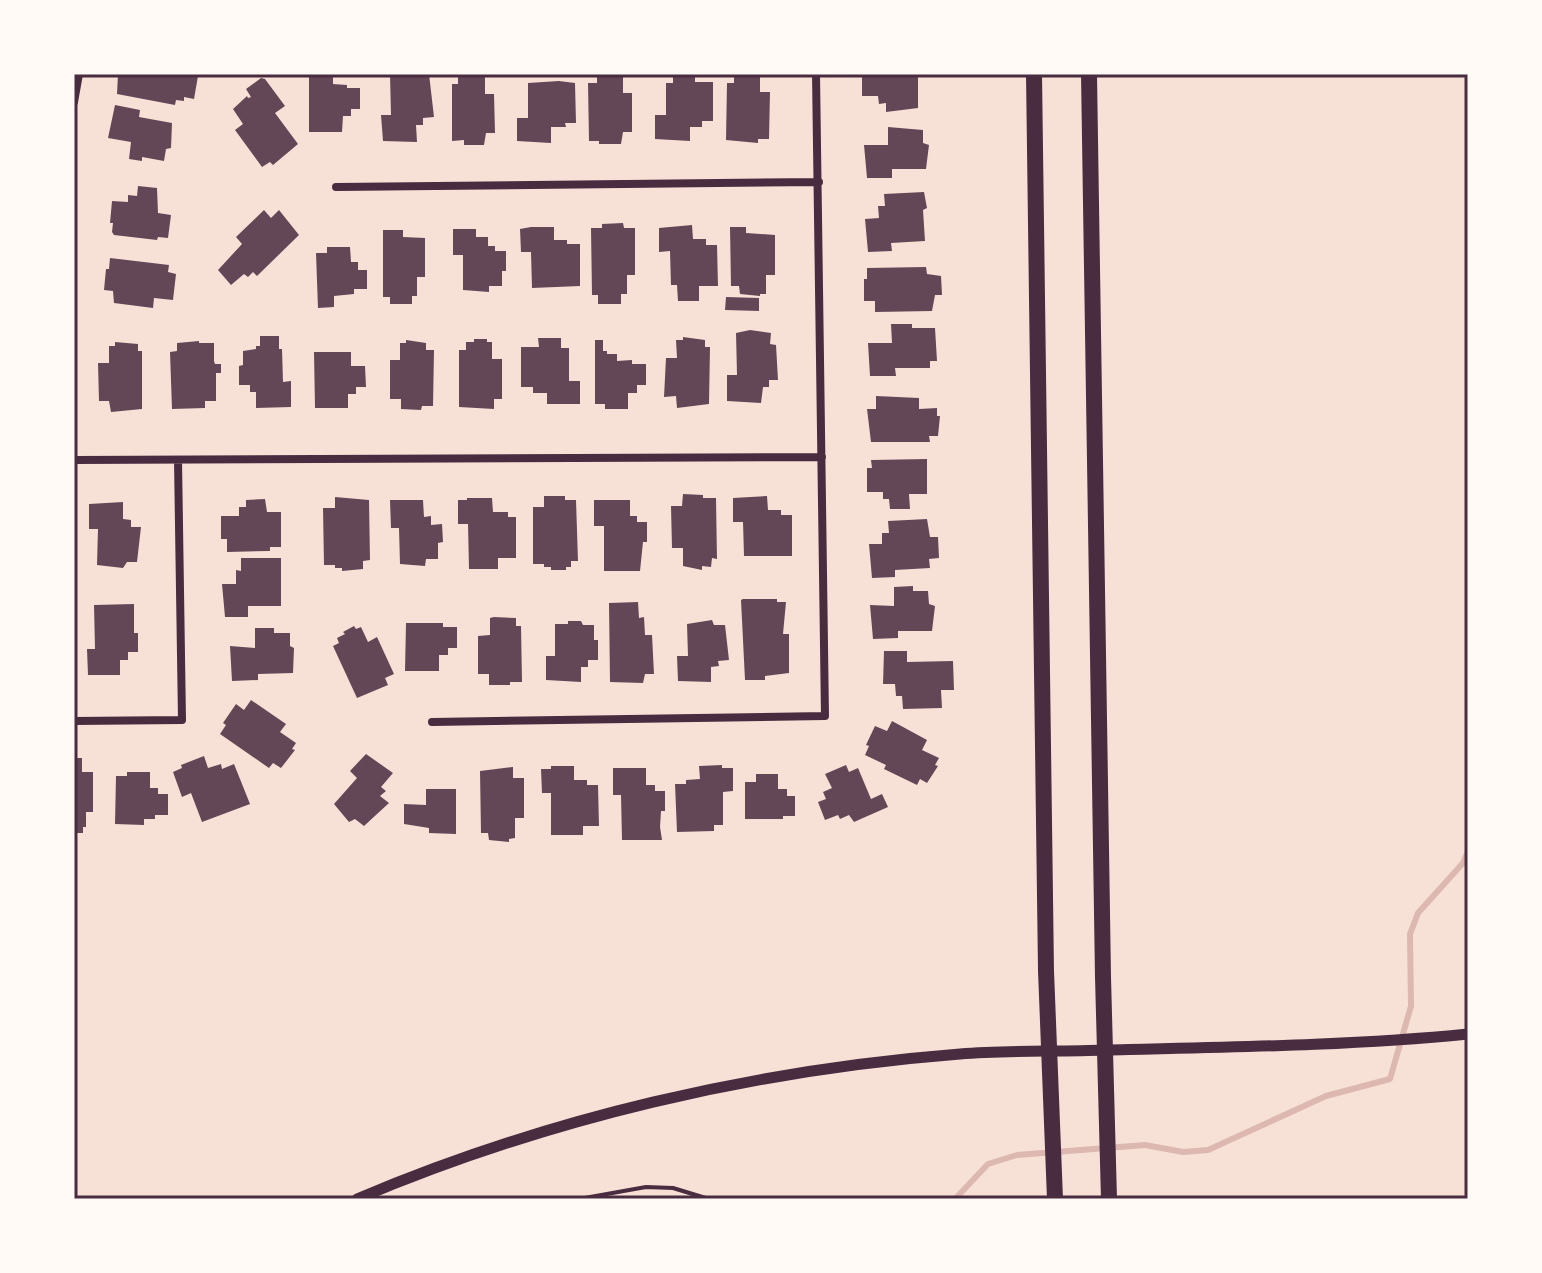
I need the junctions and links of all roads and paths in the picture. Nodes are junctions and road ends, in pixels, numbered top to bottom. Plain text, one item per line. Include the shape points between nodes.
1 (79, 74) edge
2 (816, 74) edge
3 (1034, 74) edge
4 (1089, 74) edge
5 (74, 102) edge
6 (819, 182) junction
7 (336, 187) dead end
8 (822, 457) junction
9 (74, 460) edge
10 (178, 460) junction
11 (74, 721) edge
12 (432, 722) dead end
13 (1468, 1034) edge
14 (357, 1199) edge
15 (579, 1199) edge
16 (709, 1199) edge
17 (1055, 1199) edge
18 (1109, 1199) edge

1 - 5 street
2 - 6 street
3 - 17 highway via 1046,971
4 - 18 highway
6 - 7 street
6 - 8 street
8 - 10 street
8 - 12 street via 825,716
9 - 10 street
10 - 11 street via 182,720
13 - 14 street via 963,1054 853,1065 638,1106 422,1172
15 - 16 path via 646,1187 673,1188

